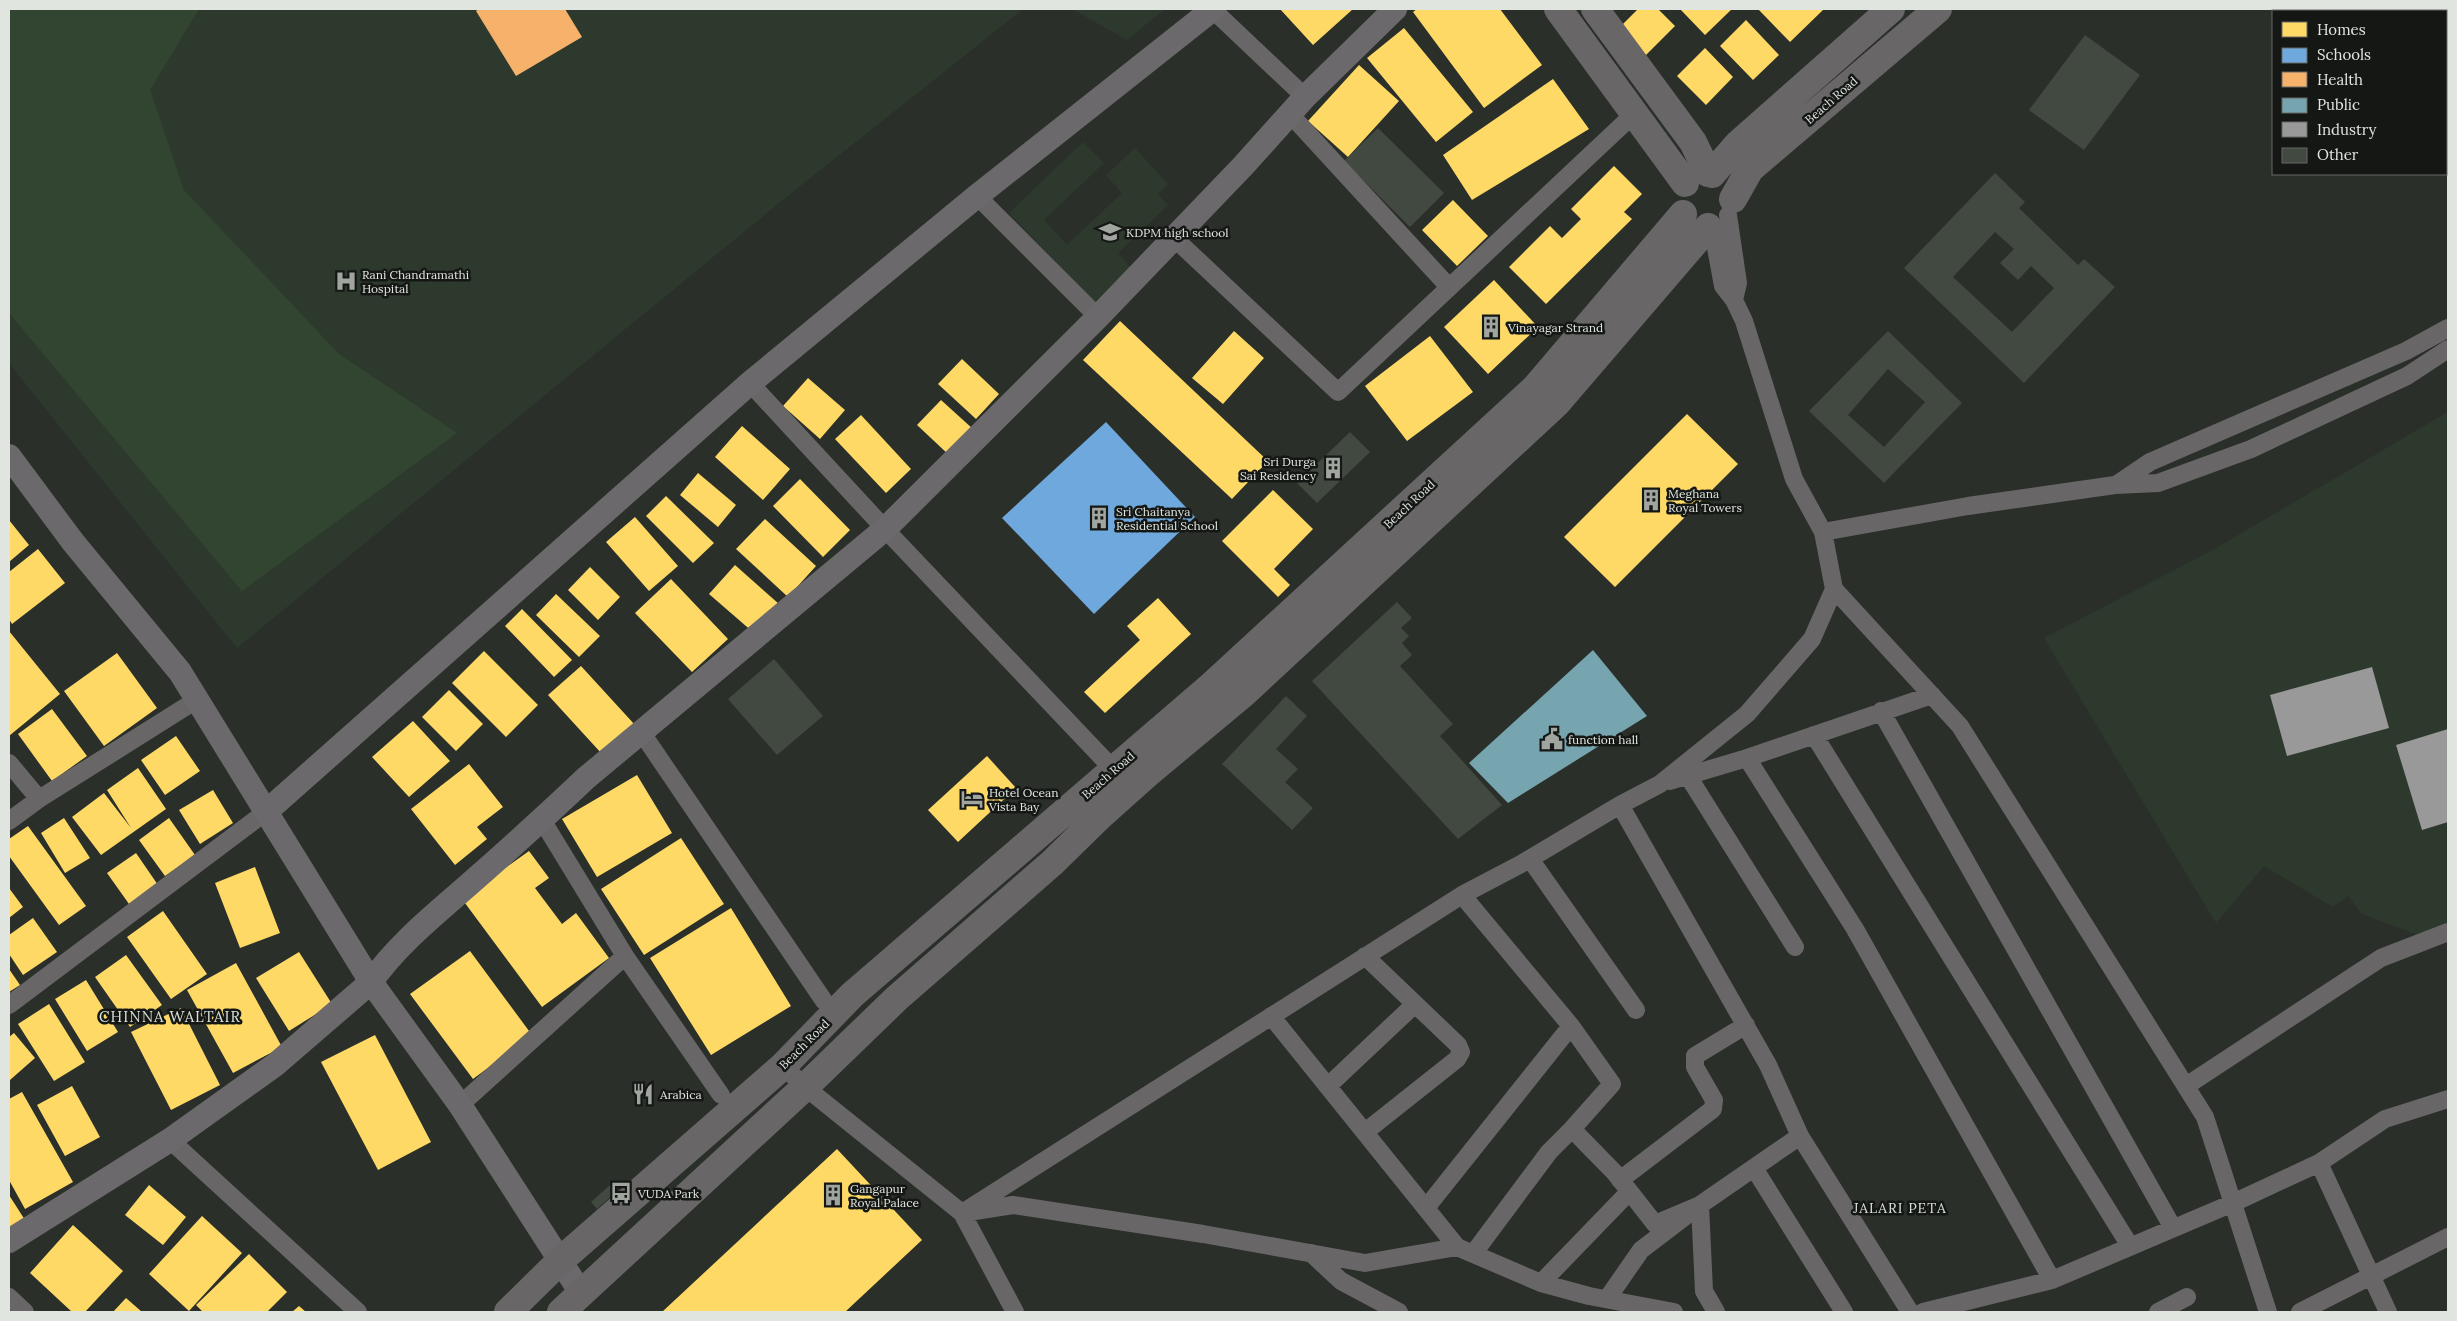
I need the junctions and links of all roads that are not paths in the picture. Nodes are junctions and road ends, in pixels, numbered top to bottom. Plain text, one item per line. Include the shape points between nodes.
1 (1212, 9) edge
2 (1395, 9) edge
3 (1558, 9) edge
4 (1890, 9) edge
5 (1938, 9) edge
6 (1605, 13) edge
7 (1298, 106) junction
8 (1634, 113) junction
9 (1702, 176) junction
10 (977, 196) junction
11 (1683, 214) junction
12 (1720, 217) junction
13 (1173, 238) junction
14 (1449, 287) junction
15 (1098, 317) junction
16 (2448, 328) edge
17 (2448, 349) edge
18 (750, 383) junction
19 (9, 456) edge
20 (2115, 485) junction
21 (885, 529) junction
22 (1823, 532) junction
23 (1834, 589) junction
24 (1932, 695) junction
25 (198, 699) junction
26 (1881, 711) junction
27 (642, 733) junction
28 (1814, 735) junction
29 (1747, 758) junction
30 (9, 763) edge
31 (1114, 770) junction
32 (1688, 776) junction
33 (1660, 784) junction
34 (39, 799) junction
35 (1620, 805) junction
36 (266, 812) junction
37 (542, 820) junction
38 (9, 822) edge
39 (1530, 859) junction
40 (1462, 895) junction
41 (2448, 932) edge
42 (1795, 947) dead end
43 (624, 956) junction
44 (1365, 956) junction
45 (371, 982) junction
46 (824, 1001) dead end
47 (1415, 1004) junction
48 (9, 1005) edge
49 (1636, 1010) dead end
50 (1271, 1016) junction
51 (1746, 1025) junction
52 (1571, 1026) junction
53 (783, 1066) junction
54 (1328, 1086) junction
55 (2186, 1086) junction
56 (805, 1087) junction
57 (721, 1095) dead end
58 (2448, 1099) edge
59 (460, 1106) junction
60 (1572, 1129) junction
61 (1365, 1132) junction
62 (1800, 1136) junction
63 (170, 1140) junction
64 (2319, 1163) junction
65 (1754, 1168) junction
66 (1624, 1186) junction
67 (2233, 1203) junction
68 (1700, 1205) junction
69 (1426, 1208) junction
70 (962, 1213) junction
71 (2173, 1228) junction
72 (2448, 1237) edge
73 (9, 1241) edge
74 (2130, 1246) junction
75 (1465, 1250) junction
76 (1312, 1252) junction
77 (561, 1260) junction
78 (2372, 1278) junction
79 (2052, 1280) junction
80 (1541, 1283) junction
81 (581, 1293) junction
82 (9, 1297) edge
83 (2187, 1297) dead end
84 (1608, 1299) junction
85 (1645, 1308) edge
86 (25, 1312) edge
87 (358, 1312) edge
88 (508, 1312) edge
89 (561, 1312) edge
90 (1015, 1312) edge
91 (1399, 1312) edge
92 (1674, 1312) edge
93 (1716, 1312) edge
94 (1844, 1312) edge
95 (1910, 1312) edge
96 (1923, 1312) edge
97 (2158, 1312) edge
98 (2268, 1312) edge
99 (2300, 1312) edge
100 (2388, 1312) edge

1 - 7 street
1 - 10 street
2 - 7 street
3 - 8 main road
4 - 9 main road
5 - 12 main road, Beach Road via 1750,169
6 - 9 main road via 1693,142
7 - 13 street
7 - 14 street
8 - 9 main road
8 - 14 street
9 - 11 main road via 1679,198
9 - 12 main road via 1723,179 1730,188
10 - 15 street
10 - 18 street
11 - 12 main road via 1690,221
11 - 31 main road, Beach Road via 1535,388 1212,685
12 - 22 street via 1738,283 1734,300 1744,321 1794,479
12 - 56 main road, Beach Road via 1557,403 1243,694 1140,780 1052,863 897,998
13 - 14 street via 1338,392
13 - 15 street
15 - 21 street
16 - 20 street via 2406,351 2150,462
17 - 20 street via 2407,376 2251,450 2158,483
18 - 21 street
18 - 36 street
19 - 25 street
20 - 22 street via 1968,506
21 - 27 street
21 - 31 street
22 - 23 street
23 - 24 street
23 - 33 street via 1812,639 1747,714
24 - 26 street
24 - 55 street via 1960,726
25 - 34 street
25 - 36 street
26 - 28 street
26 - 71 street
27 - 37 street via 586,778
27 - 46 street
28 - 29 street
28 - 74 street
29 - 32 street
29 - 79 street via 1855,929
30 - 34 street
31 - 53 main road, Beach Road via 852,995
32 - 33 street
32 - 42 street
33 - 35 street
34 - 38 street
35 - 39 street
35 - 51 street
36 - 45 street
36 - 48 street
37 - 43 street
37 - 45 street via 414,934
39 - 40 street
39 - 49 street
40 - 44 street
40 - 52 street
41 - 55 street via 2381,958
43 - 57 street
43 - 59 street
44 - 47 street
44 - 50 street
45 - 59 street
45 - 63 street via 275,1065
47 - 54 street
47 - 61 street via 1458,1045 1461,1052 1457,1059
50 - 54 street
50 - 70 street
51 - 62 street
51 - 66 street via 1695,1056 1694,1067 1714,1100 1713,1109
52 - 60 street via 1612,1084
52 - 69 street
53 - 56 street
53 - 77 main road, Beach Road
54 - 61 street
55 - 67 street via 2205,1117
56 - 70 street
56 - 81 main road, Beach Road
58 - 64 street via 2386,1119
59 - 77 street
60 - 66 street
60 - 75 street
61 - 69 street
62 - 65 street
62 - 95 street
63 - 73 street
63 - 87 street
64 - 67 street
64 - 78 street
65 - 68 street
65 - 94 street
66 - 68 street via 1655,1224
66 - 80 street
67 - 71 street
67 - 98 street
68 - 84 street via 1641,1250
68 - 93 street via 1704,1291
69 - 75 street
70 - 76 street via 1012,1204
70 - 90 street
71 - 74 street
72 - 78 street
74 - 79 street
75 - 76 street via 1365,1263
75 - 80 street
76 - 91 street via 1341,1281
77 - 81 street
77 - 88 main road, Beach Road
78 - 99 street
78 - 100 street
79 - 96 street
80 - 84 street
81 - 89 main road, Beach Road
82 - 86 street
83 - 97 street
84 - 85 street
85 - 92 street

